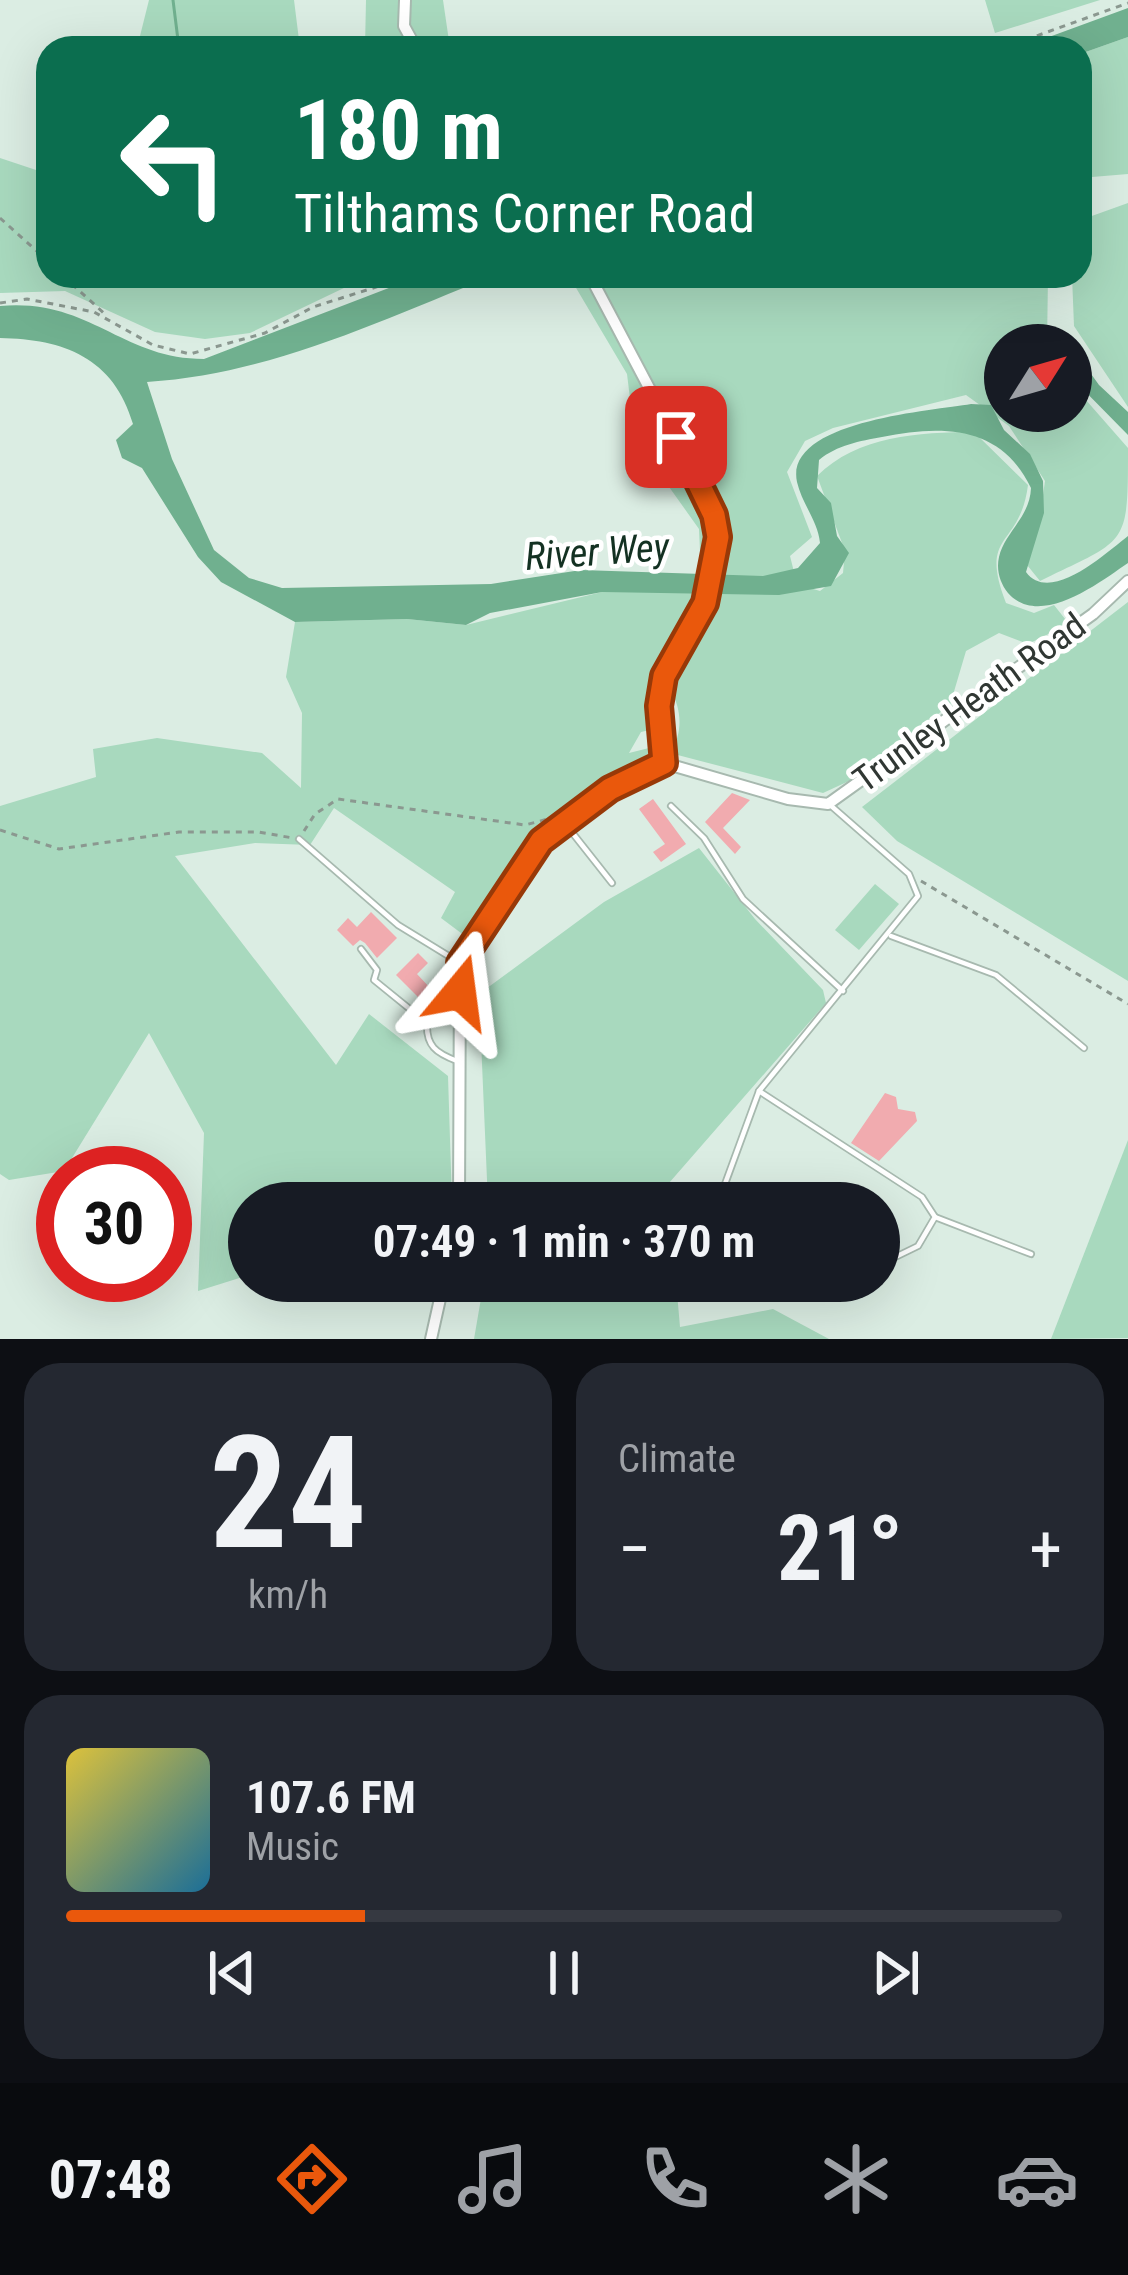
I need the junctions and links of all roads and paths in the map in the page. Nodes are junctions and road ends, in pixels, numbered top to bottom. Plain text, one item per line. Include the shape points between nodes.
1 (405, 0) edge
2 (1128, 4) edge
3 (409, 36) edge
4 (1037, 36) edge
5 (0, 218) edge
6 (36, 250) edge
7 (76, 288) edge
8 (373, 288) edge
9 (596, 288) edge
10 (0, 303) edge
11 (111, 321) junction
12 (1128, 581) edge
13 (664, 763) junction
14 (828, 804) junction
15 (670, 806) dead end
16 (562, 820) junction
17 (0, 830) edge
18 (299, 839) junction
19 (909, 874) junction
20 (612, 884) dead end
21 (891, 936) junction
22 (361, 949) dead end
23 (460, 963) junction
24 (843, 991) junction
25 (1128, 1004) edge
26 (1084, 1048) dead end
27 (457, 1061) junction
28 (759, 1090) junction
29 (459, 1182) edge
30 (726, 1182) edge
31 (935, 1217) junction
32 (1030, 1254) dead end
33 (900, 1255) edge
34 (439, 1302) edge
35 (431, 1339) edge

1 - 3 street
2 - 4 path
5 - 6 path
7 - 11 path
8 - 11 path via 266,333 190,354
9 - 13 street via 714,515 705,603 664,676
10 - 11 path via 27,299
12 - 14 street, Trunley Heath Road
13 - 14 street, Trunley Heath Road
13 - 16 street
14 - 19 lane
15 - 24 lane via 704,838 743,899
16 - 18 path via 525,825 338,799
16 - 20 lane
16 - 23 street
17 - 18 path via 59,849 179,832
18 - 23 lane via 398,925
19 - 21 lane via 918,896
19 - 25 path
21 - 24 lane
21 - 26 lane via 996,975
22 - 27 lane via 377,970 374,980 427,1023 437,1054
23 - 27 street
24 - 28 lane
27 - 29 street
28 - 30 lane
28 - 31 lane via 922,1197
31 - 32 lane
31 - 33 lane via 918,1246
34 - 35 street

